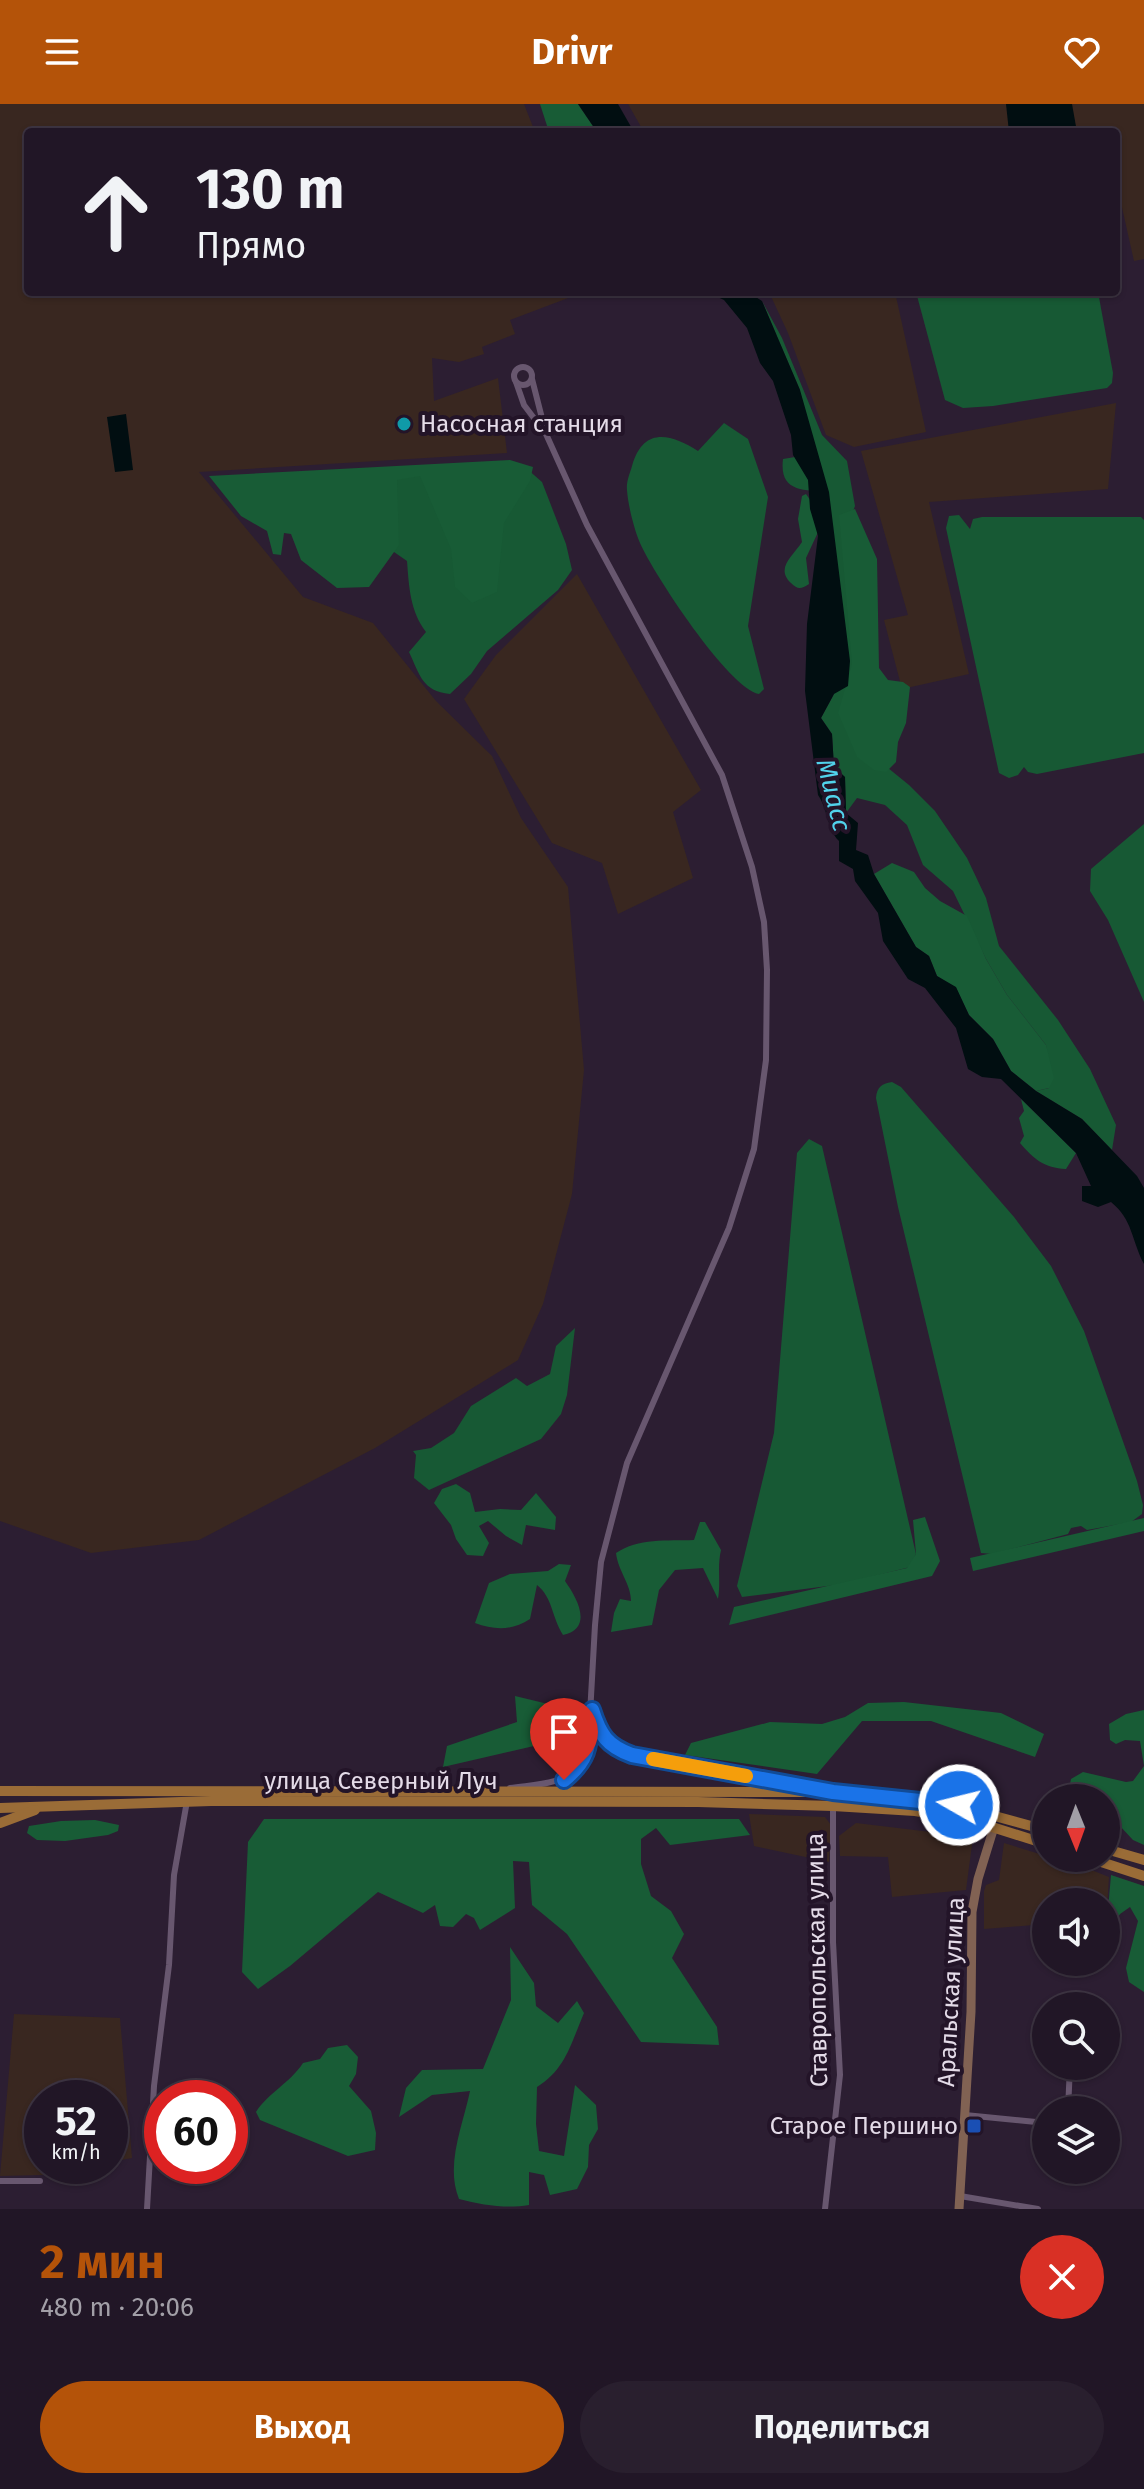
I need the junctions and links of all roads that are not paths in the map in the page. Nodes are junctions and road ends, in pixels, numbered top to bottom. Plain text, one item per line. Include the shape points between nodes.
1 (532, 378) junction
2 (516, 382) junction
3 (546, 434) junction
4 (592, 1710) junction
5 (495, 1790) junction
6 (0, 1791) edge
7 (833, 1792) junction
8 (187, 1801) junction
9 (47, 1805) junction
10 (833, 1806) junction
11 (0, 1808) edge
12 (0, 1823) edge
13 (1032, 1826) edge
14 (994, 1827) junction
15 (1032, 1839) edge
16 (1120, 1853) edge
17 (1144, 1860) edge
18 (1120, 1868) edge
19 (1144, 1876) edge
20 (965, 2115) junction
21 (1032, 2122) edge
22 (0, 2181) edge
23 (24, 2181) edge
24 (960, 2196) junction
25 (1038, 2208) edge
26 (147, 2209) edge
27 (825, 2209) edge
28 (959, 2209) edge

1 - 2 street via 525,385
1 - 2 street via 530,370 520,368 514,373
1 - 3 street
2 - 3 street via 524,405
3 - 4 street via 587,525 722,775 752,867 767,970 766,1060 754,1149 729,1228 627,1463 601,1562
4 - 5 street via 588,1750 582,1765 564,1780
4 - 7 street via 603,1739 614,1749
5 - 6 main road, улица Северный Луч
5 - 7 main road, улица Северный Луч
7 - 13 main road, улица Северный Луч via 947,1803
8 - 9 main road, улица Северный Луч
8 - 10 main road, улица Северный Луч
8 - 26 street via 174,1875
9 - 11 main road, улица Северный Луч
9 - 12 main road
10 - 14 main road, улица Северный Луч via 915,1811
10 - 27 street, Ставропольская улица via 840,2075
14 - 15 main road, улица Северный Луч
14 - 20 street, Аральская улица via 972,1912
16 - 17 main road
18 - 19 main road
20 - 21 street
20 - 24 street, Аральская улица
22 - 23 street
24 - 25 street
24 - 28 street, Аральская улица

